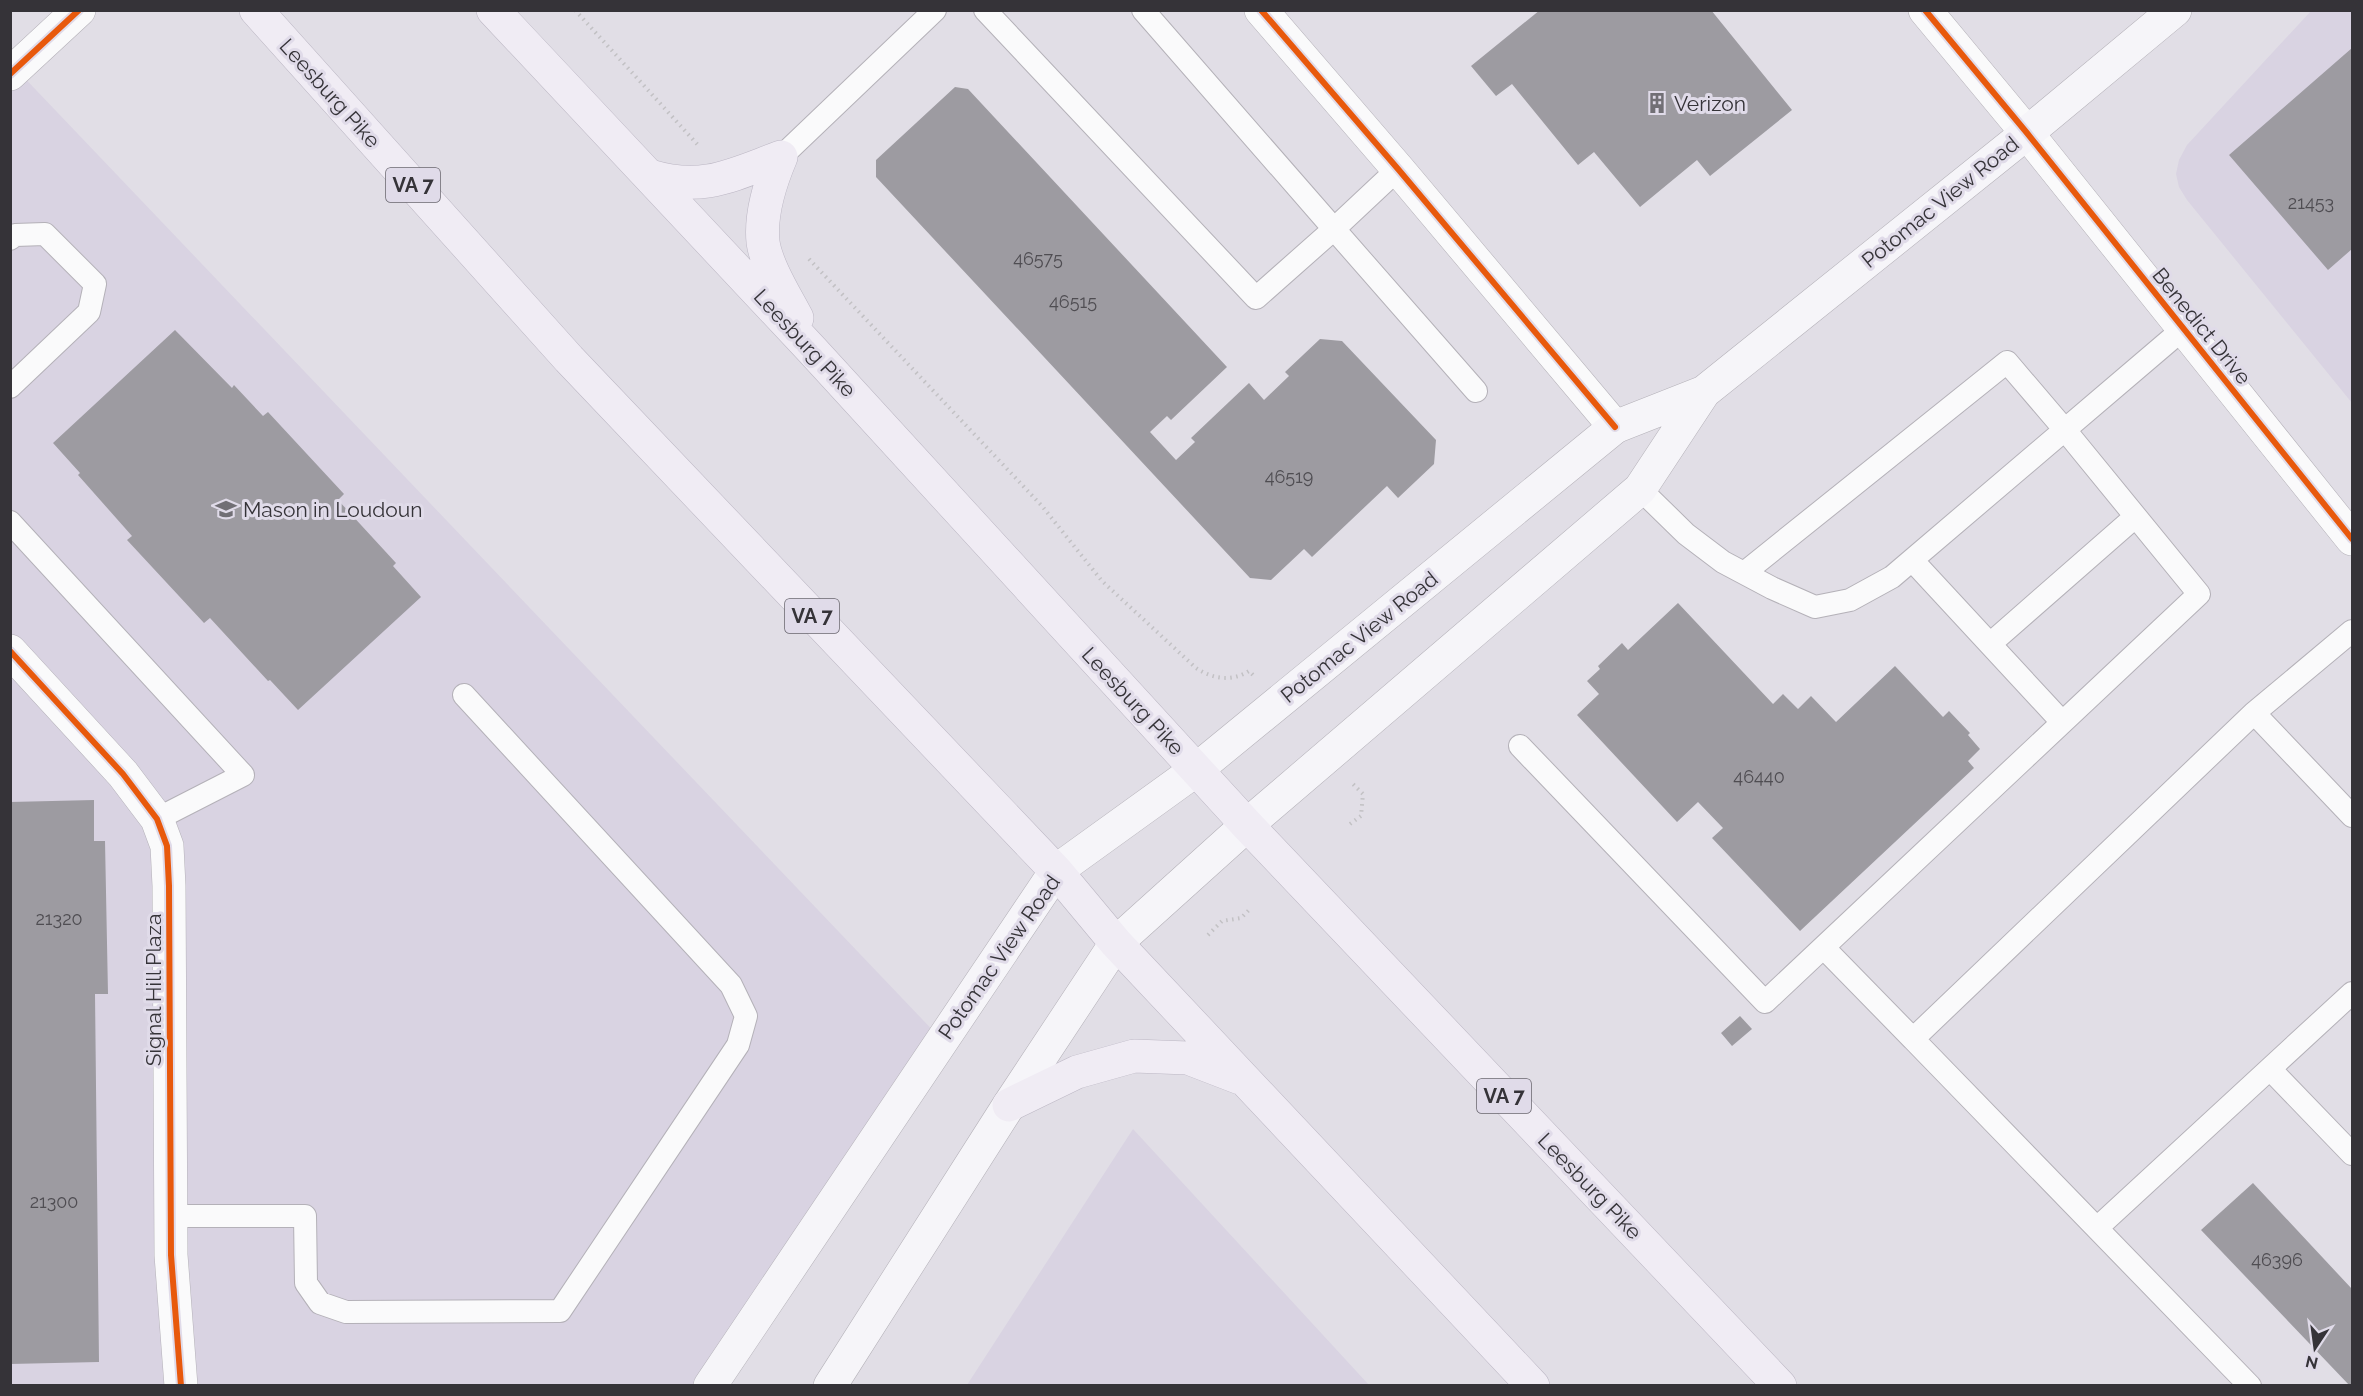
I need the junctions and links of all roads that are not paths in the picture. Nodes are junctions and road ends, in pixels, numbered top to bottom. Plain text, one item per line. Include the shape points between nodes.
1 (79, 10) edge
2 (256, 10) edge
3 (493, 10) edge
4 (935, 10) edge
5 (985, 10) edge
6 (1143, 10) edge
7 (1261, 10) edge
8 (1925, 10) edge
9 (2175, 10) edge
10 (10, 74) edge
11 (2027, 133) junction
12 (781, 157) junction
13 (1398, 169) junction
14 (650, 176) junction
15 (1334, 229) junction
16 (10, 239) edge
17 (2183, 329) junction
18 (812, 350) junction
19 (10, 387) edge
20 (1476, 391) dead end
21 (1704, 392) junction
22 (1615, 427) junction
23 (2065, 430) junction
24 (1640, 489) junction
25 (2135, 517) junction
26 (10, 522) edge
27 (2352, 539) edge
28 (1912, 560) junction
29 (1744, 573) junction
30 (2352, 631) edge
31 (1990, 645) junction
32 (10, 651) edge
33 (464, 694) dead end
34 (2254, 713) junction
35 (2062, 722) junction
36 (1520, 746) dead end
37 (1196, 770) junction
38 (2352, 816) edge
39 (158, 819) junction
40 (1247, 825) junction
41 (1056, 871) junction
42 (1116, 943) junction
43 (1824, 948) junction
44 (2352, 993) edge
45 (1913, 1039) junction
46 (2270, 1069) junction
47 (1247, 1081) junction
48 (1009, 1105) junction
49 (2352, 1154) edge
50 (171, 1216) junction
51 (2097, 1228) junction
52 (181, 1386) edge
53 (710, 1386) edge
54 (830, 1386) edge
55 (1533, 1386) edge
56 (1780, 1386) edge
57 (2250, 1386) edge

1 - 10 street
2 - 41 highway, Leesburg Pike / VA 7 via 569,359
3 - 14 highway, Leesburg Pike / VA 7
4 - 12 lane
5 - 15 lane via 1256,298
6 - 15 lane
7 - 13 street
8 - 11 street, Benedict Drive
9 - 11 main road, Potomac View Road
11 - 17 street, Benedict Drive
11 - 21 main road, Potomac View Road
12 - 14 highway via 708,182 669,181
12 - 18 highway via 763,217 763,244
13 - 15 lane
13 - 22 street
14 - 18 highway, Leesburg Pike / VA 7
15 - 20 lane
16 - 19 lane via 15,235 45,234 95,284 89,312
17 - 23 lane
17 - 27 street, Benedict Drive
18 - 37 highway, Leesburg Pike / VA 7
21 - 22 main road, Potomac View Road
21 - 24 main road, Potomac View Road
22 - 37 main road, Potomac View Road
23 - 25 lane
23 - 28 lane
23 - 29 lane via 2007,362
24 - 29 lane via 1686,534
24 - 40 main road, Potomac View Road
25 - 31 lane
25 - 35 lane via 2199,594
26 - 39 lane via 243,775
28 - 29 lane via 1892,577 1850,600 1815,607
28 - 31 lane
30 - 34 lane
31 - 35 lane
32 - 39 street, Signal Hill Plaza via 123,774
33 - 50 lane via 731,985 746,1016 738,1045 560,1311 346,1312 320,1303 306,1283 305,1216
34 - 38 lane
34 - 45 lane
35 - 43 lane
36 - 43 lane via 1765,1002
37 - 40 highway, Leesburg Pike / VA 7
37 - 41 main road, Potomac View Road
39 - 50 street, Signal Hill Plaza via 167,846 169,878
40 - 42 main road, Potomac View Road
40 - 56 highway, Leesburg Pike / VA 7
41 - 42 highway, Leesburg Pike / VA 7
41 - 53 main road, Potomac View Road
42 - 47 highway, Leesburg Pike / VA 7
42 - 48 main road, Potomac View Road
43 - 45 lane
44 - 46 lane
45 - 51 lane
46 - 49 lane
46 - 51 lane
47 - 48 highway via 1188,1058 1134,1056 1077,1072
47 - 55 highway, Leesburg Pike / VA 7
48 - 54 main road, Potomac View Road
50 - 52 street, Signal Hill Plaza
51 - 57 lane

